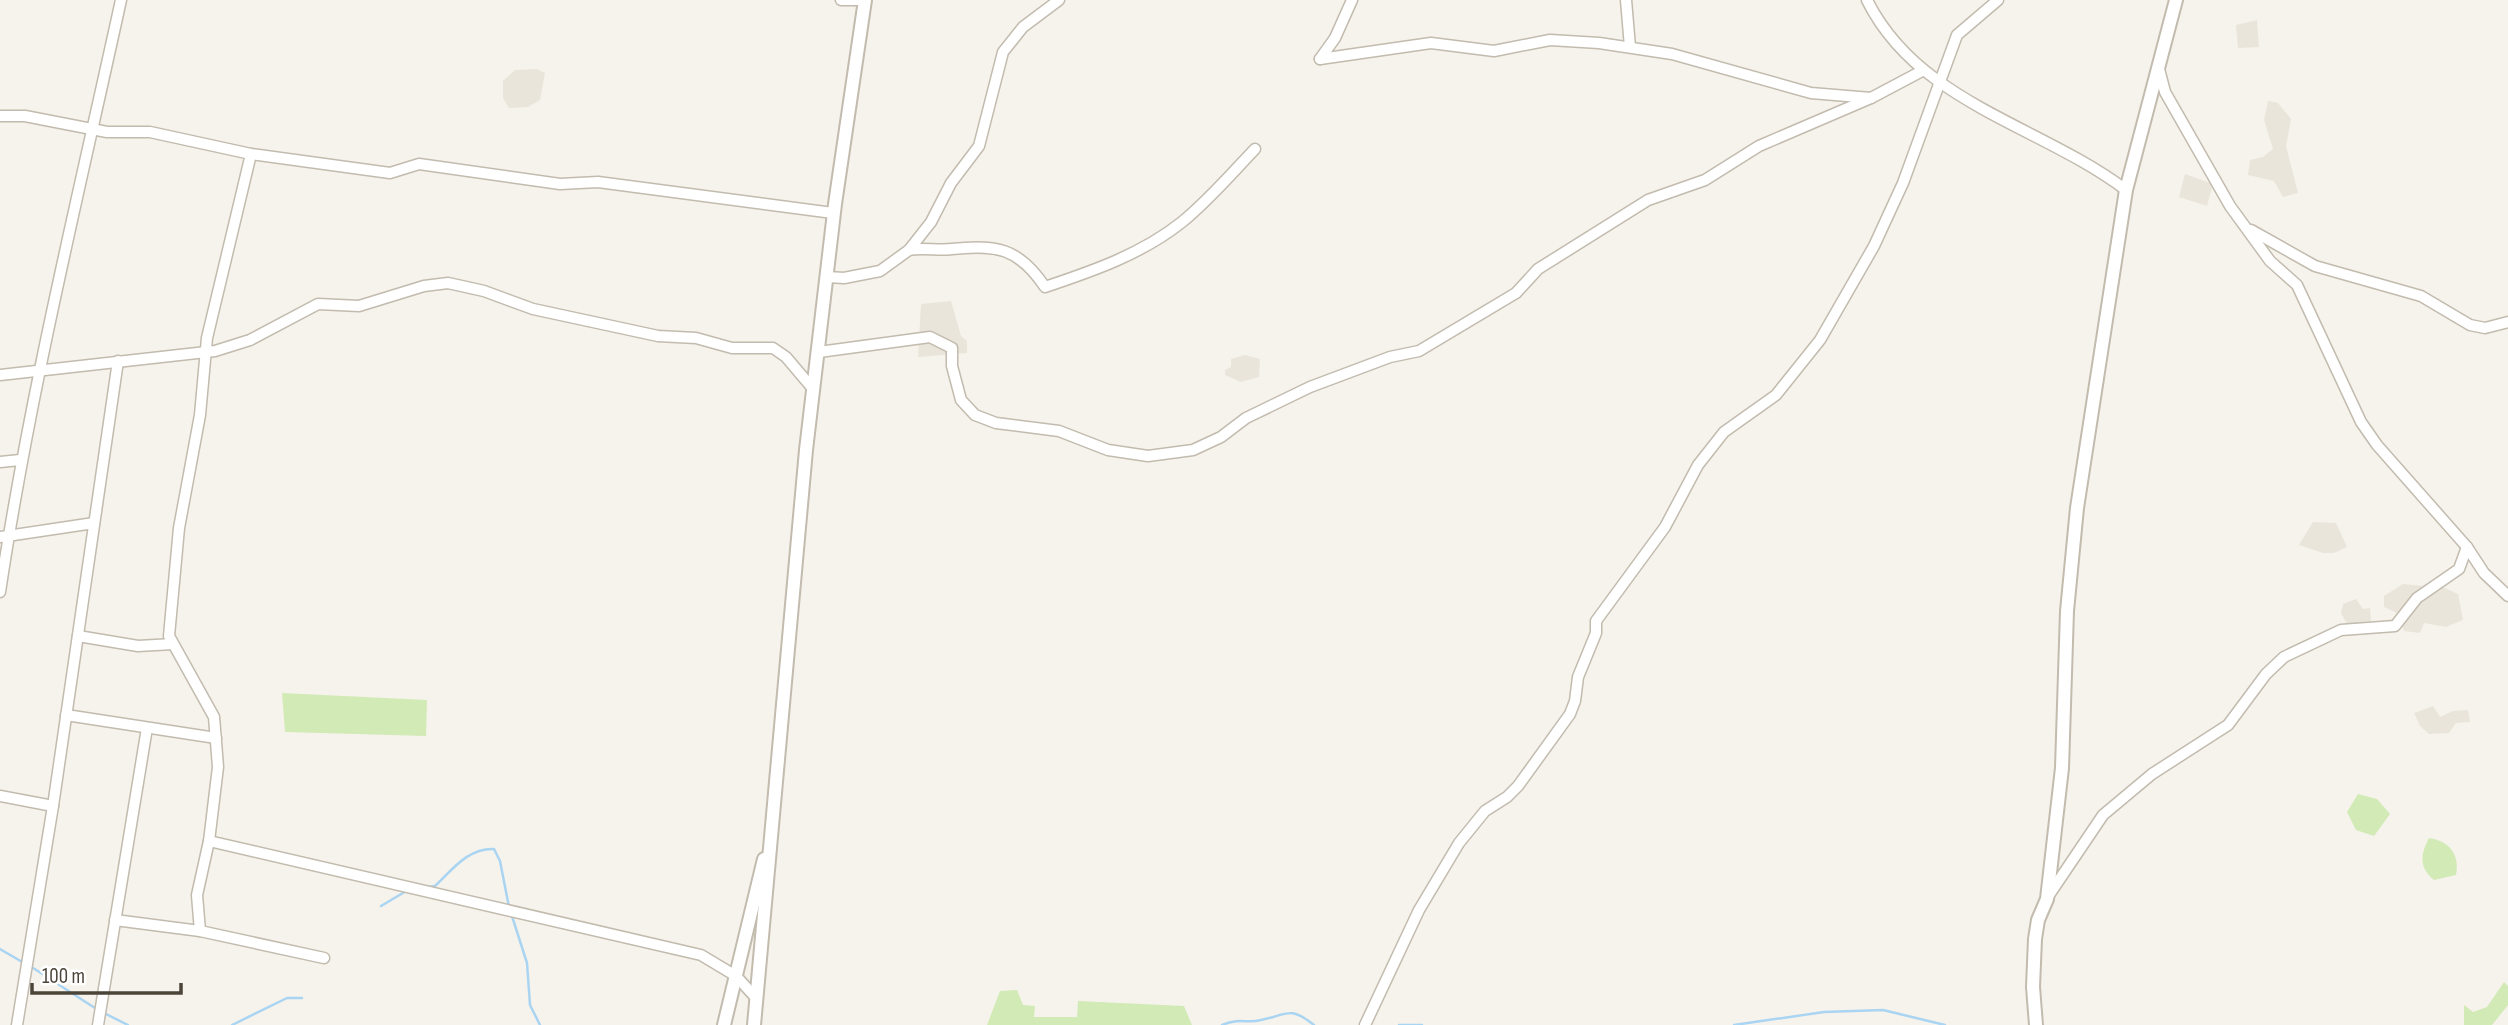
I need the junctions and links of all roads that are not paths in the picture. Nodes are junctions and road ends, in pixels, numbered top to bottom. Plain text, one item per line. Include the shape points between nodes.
1 (121, 0) edge
2 (841, 0) edge
3 (864, 0) edge
4 (1059, 0) edge
5 (1352, 0) edge
6 (1626, 0) edge
7 (1867, 0) edge
8 (1998, 0) edge
9 (2176, 0) edge
10 (1630, 47) junction
11 (2159, 69) junction
12 (1922, 71) junction
13 (1939, 85) junction
14 (1871, 98) junction
15 (0, 116) edge
16 (92, 129) junction
17 (1255, 149) dead end
18 (251, 154) junction
19 (2126, 190) junction
20 (834, 214) junction
21 (2244, 226) junction
22 (909, 250) junction
23 (827, 277) junction
24 (2508, 322) edge
25 (206, 352) junction
26 (819, 352) junction
27 (118, 361) junction
28 (38, 370) junction
29 (0, 375) edge
30 (814, 390) junction
31 (20, 460) junction
32 (0, 462) edge
33 (94, 523) junction
34 (4, 536) edge
35 (2467, 547) junction
36 (0, 592) edge
37 (2508, 596) edge
38 (78, 636) junction
39 (173, 644) junction
40 (66, 715) junction
41 (147, 728) junction
42 (216, 738) junction
43 (0, 796) edge
44 (53, 806) junction
45 (771, 828) junction
46 (209, 841) junction
47 (2047, 899) junction
48 (115, 920) junction
49 (200, 931) junction
50 (324, 958) dead end
51 (736, 976) junction
52 (757, 999) junction
53 (17, 1025) edge
54 (98, 1025) edge
55 (724, 1025) edge
56 (754, 1025) edge
57 (1365, 1025) edge
58 (2036, 1025) edge

1 - 16 street
2 - 3 street
3 - 20 street
4 - 22 street via 1023,27 1003,52 979,146
5 - 10 street via 1321,59 1431,43 1494,51 1550,40
6 - 10 street
7 - 12 street via 1898,46
8 - 13 street via 1957,35
9 - 11 street
10 - 14 street via 1672,54 1811,93
11 - 19 street
11 - 21 street via 2165,92
12 - 13 street
12 - 14 street
13 - 19 street via 2093,165
13 - 57 street via 1874,246 1820,340 1783,387 1724,432 1698,465 1665,527 1597,621 1566,720 1518,786 1485,811 1459,843 1419,910
14 - 26 street via 1759,146 1705,180 1648,200 1538,269 1516,293 1419,351 1310,387 1192,450 1148,456 1108,450 1059,431 996,423 975,415 961,400 952,348 930,337
15 - 16 street
16 - 18 street via 150,132
16 - 28 street
17 - 22 street via 1164,235 1095,271 1045,287 1019,258 1001,248
18 - 20 street via 390,173 419,164 560,184 598,182
18 - 25 street
19 - 47 street via 2077,508 2067,611 2062,768
20 - 23 street
21 - 24 street via 2315,266 2421,296 2470,325 2485,328
21 - 35 street via 2270,261 2297,285 2351,405 2372,438
22 - 23 street via 880,271
23 - 26 street
25 - 27 street
25 - 30 street via 245,342 318,304 364,305 447,283 533,309 647,334 696,338 732,348 773,348
25 - 39 street via 200,415 178,528 169,636
26 - 30 street
27 - 28 street
27 - 33 street
28 - 29 street
28 - 31 street
30 - 45 street
31 - 32 street
31 - 34 street
33 - 34 street
33 - 38 street
34 - 36 street
35 - 37 street via 2484,573
35 - 47 street via 2459,569 2417,598 2395,626 2342,630 2284,657 2228,725 2152,774 2103,815
38 - 39 street via 138,646
38 - 40 street
39 - 42 street via 214,717
40 - 41 street
40 - 44 street
41 - 42 street
41 - 48 street
42 - 46 street via 218,767
43 - 44 street
44 - 53 street
45 - 51 street
45 - 52 street
46 - 49 street via 197,895
46 - 51 street via 701,955
47 - 58 street via 2035,939 2032,987
48 - 49 street
48 - 54 street
49 - 50 street
51 - 52 street
51 - 55 street
52 - 56 street

